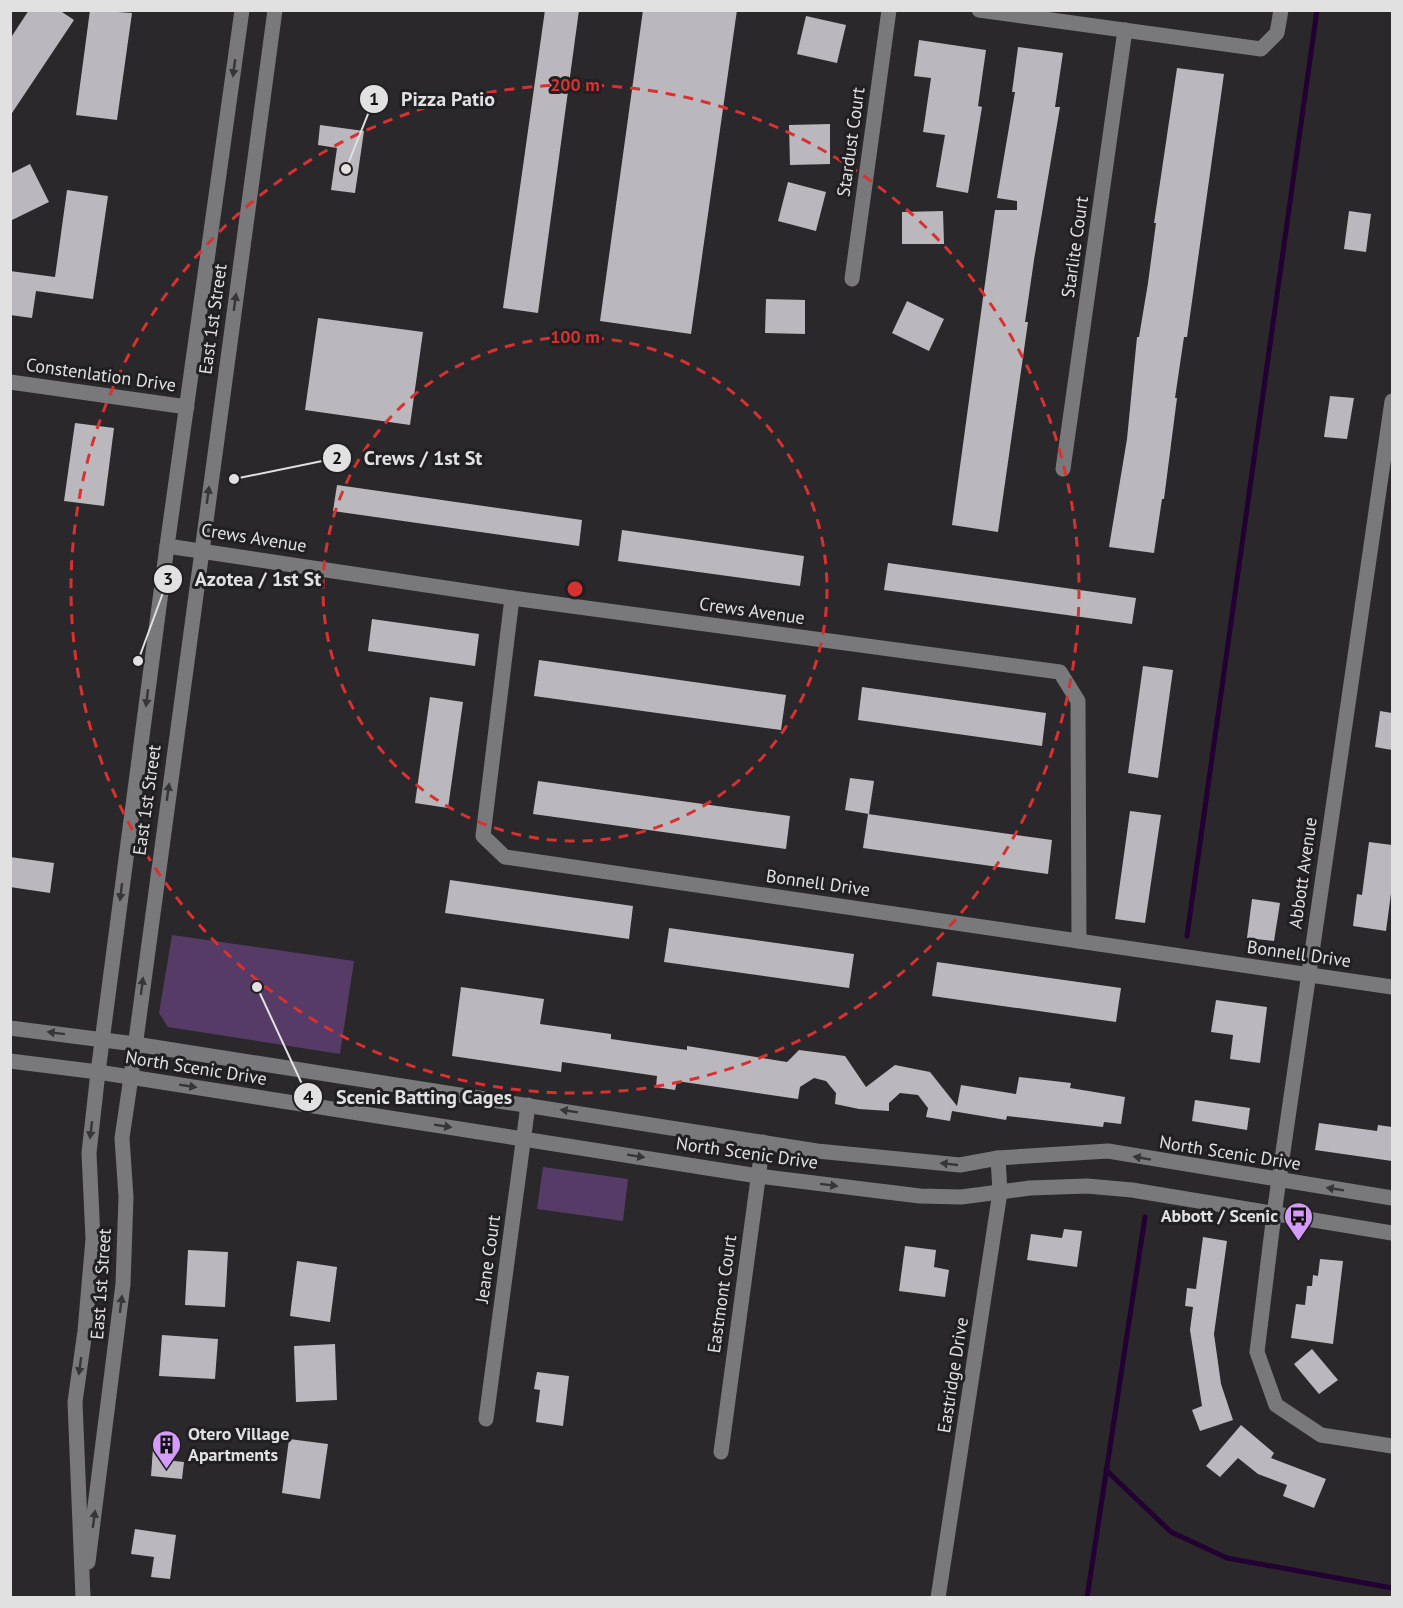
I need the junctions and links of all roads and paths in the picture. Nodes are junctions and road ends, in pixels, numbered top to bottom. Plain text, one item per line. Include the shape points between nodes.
1 (242, 10) edge
2 (275, 10) edge
3 (889, 10) edge
4 (979, 10) edge
5 (1281, 10) edge
6 (1125, 30) junction
7 (852, 279) dead end
8 (10, 382) edge
9 (1392, 401) edge
10 (187, 407) junction
11 (1063, 469) dead end
12 (167, 546) junction
13 (201, 549) junction
14 (512, 598) junction
15 (1079, 941) junction
16 (1307, 975) junction
17 (1392, 987) edge
18 (10, 1028) edge
19 (102, 1039) junction
20 (135, 1044) junction
21 (10, 1061) edge
22 (98, 1072) junction
23 (131, 1077) junction
24 (528, 1105) junction
25 (523, 1139) junction
26 (763, 1142) junction
27 (998, 1158) junction
28 (758, 1176) junction
29 (1277, 1180) junction
30 (1000, 1192) junction
31 (1392, 1198) edge
32 (1274, 1214) junction
33 (1392, 1233) edge
34 (486, 1419) dead end
35 (1392, 1446) edge
36 (721, 1452) dead end
37 (83, 1598) edge
38 (938, 1598) edge

1 -> 10 street, East 1st Street
13 -> 2 street, East 1st Street
3 - 7 street, Stardust Court
4 - 6 street
5 - 6 street via 1277,33 1261,49
6 - 11 street, Starlite Court
8 - 10 street, Constenlation Drive
9 - 16 street, Abbott Avenue
10 - 12 street, East 1st Street
12 - 13 street, Crews Avenue
12 -> 19 street, East 1st Street
13 - 14 street, Crews Avenue
20 -> 13 street, East 1st Street
14 - 15 street, Crews Avenue via 1060,672 1078,700
14 - 15 street, Bonnell Drive via 483,836 505,857
15 - 16 street, Bonnell Drive
16 - 17 street, Bonnell Drive
16 - 29 street, Abbott Avenue
19 -> 18 street, North Scenic Drive
19 - 20 street, North Scenic Drive
19 - 22 street, East 1st Street
20 - 23 street, East 1st Street
20 - 24 street, North Scenic Drive
21 - 22 street, North Scenic Drive
22 - 23 street, North Scenic Drive
22 -> 37 street, East 1st Street via 89,1153 93,1239 75,1402
23 -> 25 street, North Scenic Drive
37 -> 23 street, East 1st Street via 123,1284 126,1197 122,1138
24 - 25 street, Jeane Court
26 -> 24 street, North Scenic Drive
25 -> 28 street, North Scenic Drive
25 - 34 street, Jeane Court
27 -> 26 street, North Scenic Drive via 960,1165
26 - 28 street, Eastmont Court
29 -> 27 street, North Scenic Drive via 1108,1151
27 - 30 street, Eastridge Drive
28 -> 30 street, North Scenic Drive via 920,1196 961,1197
28 - 36 street, Eastmont Court
31 -> 29 street, North Scenic Drive
29 - 32 street, Abbott Avenue
30 - 32 street, North Scenic Drive via 1087,1186
30 - 38 street, Eastridge Drive
32 - 33 street, North Scenic Drive
32 - 35 street, Abbott Avenue via 1257,1352 1276,1405 1321,1435

